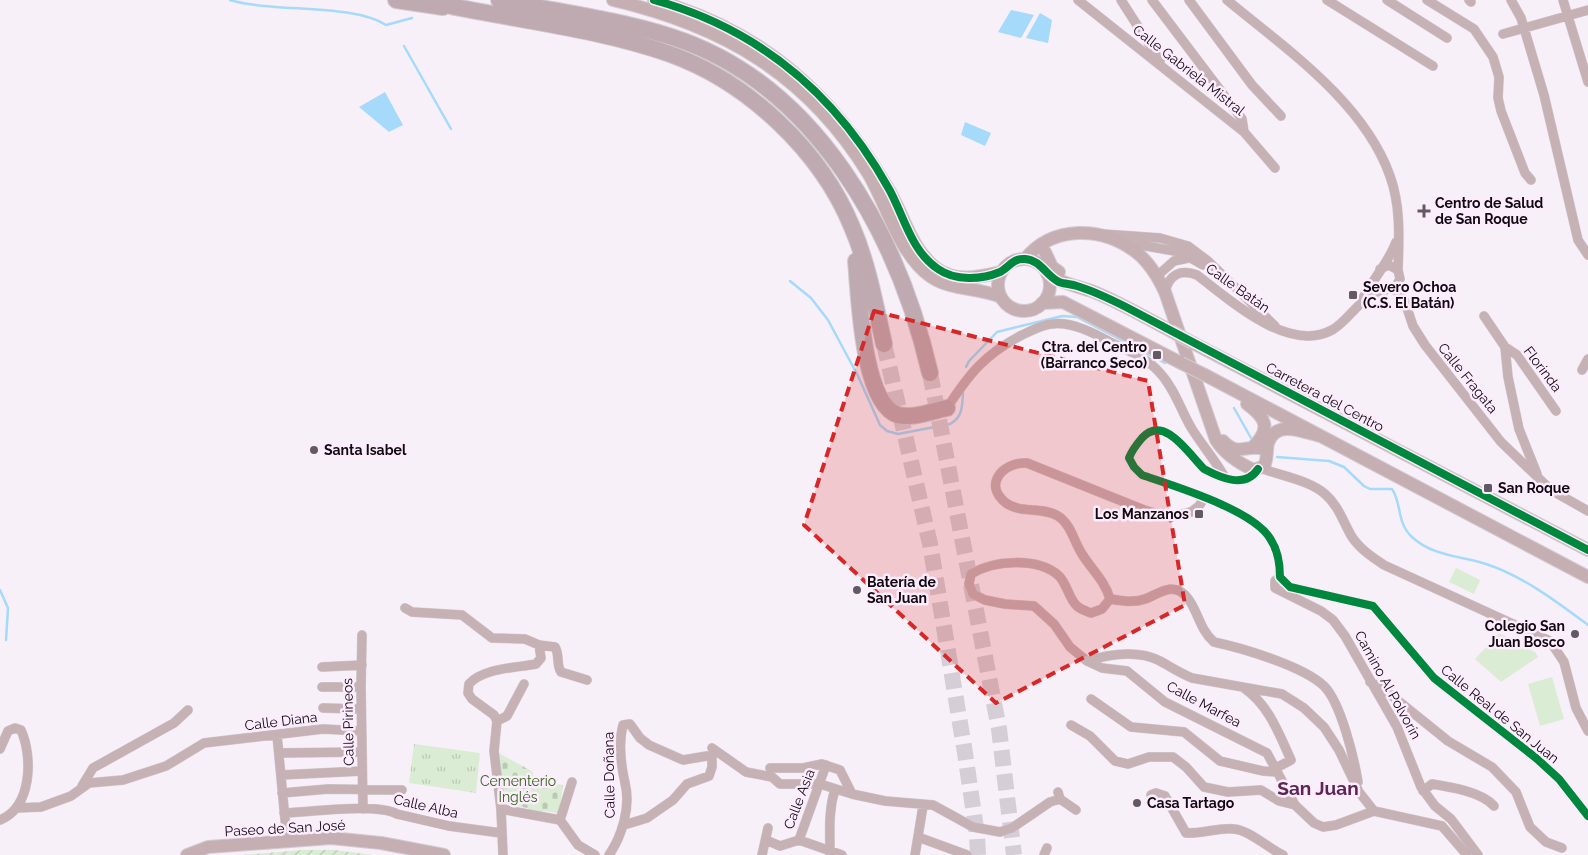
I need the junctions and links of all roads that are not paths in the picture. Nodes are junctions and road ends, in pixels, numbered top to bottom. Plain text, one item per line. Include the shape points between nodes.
1 (396, 0) edge
2 (432, 0) edge
3 (499, 0) edge
4 (530, 0) edge
5 (613, 0) edge
6 (654, 0) edge
7 (1078, 0) edge
8 (1087, 0) edge
9 (1121, 0) edge
10 (1152, 0) edge
11 (1188, 0) edge
12 (1227, 0) edge
13 (1327, 0) edge
14 (1387, 0) edge
15 (1426, 0) edge
16 (1512, 0) edge
17 (1563, 0) edge
18 (455, 7) junction
19 (1588, 10) edge
20 (1091, 11) junction
21 (1568, 16) junction
22 (594, 17) junction
23 (1524, 28) junction
24 (1503, 34) dead end
25 (1447, 38) dead end
26 (1433, 66) dead end
27 (1165, 67) junction
28 (1588, 82) edge
29 (1280, 116) dead end
30 (1244, 132) junction
31 (1275, 168) dead end
32 (1531, 180) dead end
33 (852, 227) junction
34 (1399, 233) junction
35 (1099, 234) junction
36 (1054, 236) junction
37 (1118, 242) junction
38 (1045, 252) junction
39 (1587, 252) edge
40 (1192, 257) junction
41 (1025, 259) junction
42 (1208, 261) junction
43 (1398, 270) junction
44 (1045, 271) junction
45 (1378, 271) junction
46 (1001, 272) junction
47 (1157, 276) junction
48 (1229, 282) junction
49 (1389, 289) junction
50 (1093, 292) junction
51 (1165, 292) junction
52 (1001, 297) junction
53 (1361, 302) junction
54 (1042, 304) junction
55 (1484, 316) dead end
56 (1277, 328) junction
57 (884, 344) tunnel mouth
58 (1505, 347) junction
59 (1588, 359) edge
60 (1582, 370) dead end
61 (930, 374) tunnel mouth
62 (1224, 386) junction
63 (947, 408) joint
64 (1556, 410) dead end
65 (1214, 428) junction
66 (1320, 436) junction
67 (1250, 449) junction
68 (1258, 464) junction
69 (1537, 474) junction
70 (1224, 476) junction
71 (1205, 497) junction
72 (1588, 511) edge
73 (1588, 550) edge
74 (1588, 576) edge
75 (1280, 577) junction
76 (1110, 599) junction
77 (405, 608) dead end
78 (362, 635) dead end
79 (539, 645) junction
80 (1087, 661) junction
81 (362, 665) junction
82 (322, 666) dead end
83 (587, 680) dead end
84 (1370, 682) junction
85 (524, 684) dead end
86 (361, 686) junction
87 (1243, 687) junction
88 (322, 688) dead end
89 (1091, 699) dead end
90 (323, 708) dead end
91 (361, 709) junction
92 (188, 710) dead end
93 (497, 721) junction
94 (1071, 725) dead end
95 (361, 731) junction
96 (1588, 731) edge
97 (277, 735) junction
98 (0, 749) edge
99 (362, 752) junction
100 (279, 753) junction
101 (712, 753) junction
102 (826, 765) junction
103 (770, 768) dead end
104 (1276, 770) junction
105 (362, 771) junction
106 (281, 775) junction
107 (572, 782) dead end
108 (820, 784) junction
109 (82, 786) junction
110 (362, 789) junction
111 (834, 789) junction
112 (402, 790) dead end
113 (1423, 791) junction
114 (1360, 792) junction
115 (282, 793) junction
116 (852, 794) junction
117 (1151, 795) dead end
118 (1295, 805) junction
119 (923, 806) junction
120 (1494, 806) dead end
121 (16, 808) junction
122 (363, 809) junction
123 (501, 810) junction
124 (1076, 810) dead end
125 (1374, 810) junction
126 (284, 813) junction
127 (1588, 816) edge
128 (0, 820) edge
129 (560, 820) junction
130 (624, 825) junction
131 (768, 828) dead end
132 (500, 833) junction
133 (918, 837) junction
134 (287, 840) junction
135 (766, 840) junction
136 (799, 840) junction
137 (1562, 848) dead end
138 (830, 853) edge
139 (187, 855) edge
140 (444, 855) edge
141 (503, 855) edge
142 (595, 855) edge
143 (609, 855) edge
144 (762, 855) edge
145 (842, 855) edge
146 (915, 855) edge
147 (967, 855) edge
148 (1283, 855) edge
149 (1467, 855) edge
150 (1478, 855) edge

1 - 18 highway
2 - 18 highway
3 - 22 highway
4 - 22 highway
5 - 52 main road via 655,10 709,30 760,59 794,85 832,123 867,173 920,268 940,283
6 - 46 main road via 730,28 791,68 819,94 866,152 918,248 936,268 949,276 964,278
7 - 20 street, Calle Gabriela Mistral
8 - 20 street
9 - 27 street
10 - 30 street via 1242,119
11 - 29 street via 1252,85
12 - 34 street via 1318,75 1377,147 1391,177
13 - 26 street
14 - 25 street
15 - 32 street via 1474,29 1493,57 1499,77 1501,111 1525,174
16 - 23 street
17 - 21 street
18 - 33 highway via 628,42 671,54 701,68 742,93 798,141 820,169
19 - 21 street
20 - 27 street, Calle Gabriela Mistral
21 - 23 street
21 - 28 street
22 - 61 highway via 674,38 707,52 751,76 810,130 857,191 892,256 918,323
23 - 24 street
23 - 39 street via 1544,95 1578,240
27 - 30 street, Calle Gabriela Mistral
30 - 31 street, Calle Gabriela Mistral
33 - 57 highway via 866,264
33 - 63 highway via 866,351 878,395 892,412 900,415
34 - 43 street
34 - 45 street, Calle Batán via 1391,254
35 - 36 main road via 1084,232
35 - 37 main road
35 - 42 street, Calle Batán via 1160,238 1188,246
36 - 38 main road
36 - 41 main road
37 - 40 street, Calle Batán via 1180,252
37 - 47 main road via 1135,251
38 - 44 main road
38 - 50 main road via 1058,272
40 - 42 street, Calle Batán
40 - 47 street, Calle Batán via 1174,261
40 - 48 street, Calle Batán
41 - 44 main road via 1035,261
41 - 46 main road via 1015,260
42 - 48 street, Calle Batán
43 - 45 street via 1389,265
43 - 49 street via 1399,283
44 - 50 main road, Carretera del Centro via 1059,282
44 - 54 main road via 1049,290
45 - 49 street via 1379,285
45 - 53 street, Calle Batán
46 - 52 main road via 998,285
47 - 51 main road
48 - 56 street, Calle Batán
49 - 53 street, Calle Batán via 1376,292
49 - 69 street, Calle Fragata via 1397,291 1405,302 1413,326 1464,397 1502,442
50 - 73 main road, Carretera del Centro, bridge
51 - 56 street, Calle Batán via 1170,280 1177,273 1186,271 1197,275 1260,322
51 - 65 main road
52 - 54 main road via 1012,308 1020,310
53 - 56 street, Calle Batán via 1342,322 1323,333 1298,334
54 - 62 main road, bridge via 1063,302
55 - 58 street, Florinda
58 - 64 street, Florinda via 1517,355
58 - 69 street via 1519,429
59 - 60 street
62 - 66 main road
62 - 67 main road via 1263,418 1265,428 1261,438
63 - 70 street via 978,365 1006,344 1051,324 1072,326 1147,361 1161,373 1190,427
65 - 67 main road via 1227,446
65 - 68 main road via 1221,448
66 - 68 main road via 1284,428 1275,431
66 - 74 main road
67 - 68 main road via 1244,460
67 - 68 main road via 1263,450
68 - 70 street via 1249,479 1236,481
68 - 96 street via 1279,476 1308,484 1324,493 1337,506 1353,538 1384,565 1550,640 1564,662 1576,708
69 - 72 street, Calle Fragata via 1551,490
70 - 71 street via 1204,469 1165,430 1155,429 1146,434 1133,448 1130,458 1142,475
71 - 75 street via 1226,506 1271,538 1280,563
71 - 76 street via 1191,512 1169,516 1144,510 1027,463 1014,462 1002,469 996,481 1006,503 1058,516 1106,586
75 - 84 street, Camino Al Polvorín via 1274,581 1275,588 1334,620
75 - 127 street, Calle Real de San Juan via 1290,587 1373,606 1434,678 1536,758
76 - 80 street via 1102,610 1090,613 1076,605 1058,576 1043,566 1029,563 982,568 971,574 969,584 973,594 1005,604 1034,606 1048,617 1070,647
76 - 114 street via 1129,602 1167,590 1178,590 1186,596 1205,634 1214,642 1286,665 1324,686 1349,738
77 - 79 street via 412,612 462,615 492,638 525,639
78 - 81 street, Calle Pirineos
79 - 83 street via 555,648 559,668 565,675
79 - 93 street via 541,658 536,664 485,674 469,684 468,693 472,699 494,715
80 - 87 street via 1105,656 1141,654 1192,678
80 - 104 street, Calle Marfea via 1102,668 1127,671 1165,702 1267,753
81 - 82 street
81 - 86 street, Calle Pirineos
84 - 113 street, Camino Al Polvorín via 1407,747 1415,777
84 - 137 street via 1381,687 1448,741 1492,767 1516,792 1530,827 1546,842
85 - 93 street via 506,716
86 - 88 street
86 - 91 street, Calle Pirineos
87 - 104 street via 1263,706 1291,760
87 - 114 street via 1282,694 1304,708 1324,727
89 - 104 street via 1131,727 1184,732 1220,761 1263,771
90 - 91 street
91 - 95 street, Calle Pirineos
92 - 109 street via 174,723 93,768
93 - 123 street via 494,751
94 - 118 street via 1090,736 1115,761 1128,764 1149,757 1174,757 1204,787 1228,792 1261,790 1279,801
95 - 97 street, Calle Diana via 323,729
95 - 99 street, Calle Pirineos
97 - 100 street
97 - 109 street, Calle Diana via 204,742 166,766 123,780 98,780
98 - 121 street via 8,731 21,730 28,775
99 - 100 street
99 - 105 street, Calle Pirineos
100 - 106 street
101 - 108 street via 746,772 772,777 780,784
101 - 130 street via 709,776 687,784 673,800 647,818
101 - 130 street, Calle Doñana via 683,760 650,745 630,724 623,725
102 - 103 street
102 - 108 street, Calle Asia
102 - 116 street via 840,770
104 - 118 street, Calle Marfea
105 - 106 street
105 - 110 street, Calle Pirineos
106 - 115 street
107 - 129 street
108 - 111 street
108 - 136 street, Calle Asia
109 - 121 street via 71,796 41,807
110 - 112 street
110 - 115 street
110 - 122 street, Calle Pirineos
111 - 116 street
111 - 138 street via 829,818
113 - 120 street via 1432,784 1440,785 1474,795
113 - 150 street, Camino Al Polvorín via 1451,819
114 - 125 street
115 - 126 street
116 - 119 street
117 - 148 street via 1165,796 1186,833 1203,834 1236,828 1252,834 1266,847
118 - 125 street via 1314,823 1324,827
119 - 124 street via 934,805 973,827 1000,832 1012,828 1059,795
119 - 133 street
121 - 128 street via 7,818
122 - 126 street, Calle Alba
122 - 132 street, Calle Alba via 390,810 449,826
123 - 129 street
123 - 132 street
125 - 149 street via 1442,826
126 - 134 street
129 - 142 street via 578,845
130 - 143 street
131 - 135 street, Calle Asia
132 - 141 street
133 - 146 street
133 - 147 street
134 - 139 main road, Paseo de San José via 208,847
134 - 140 main road, Paseo de San José via 354,840
135 - 136 street, Calle Asia via 780,846
135 - 144 street, Calle Asia
136 - 138 street
138 - 145 street

